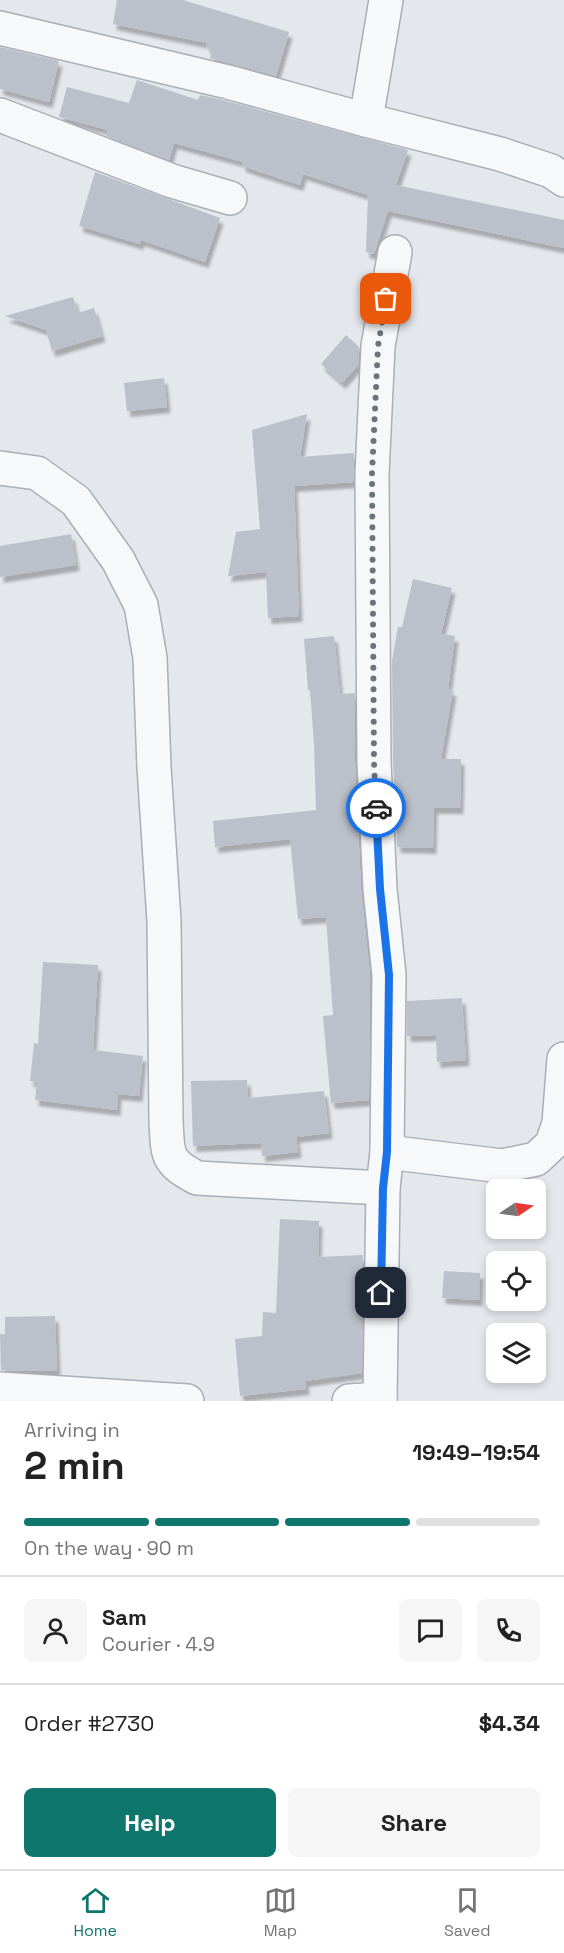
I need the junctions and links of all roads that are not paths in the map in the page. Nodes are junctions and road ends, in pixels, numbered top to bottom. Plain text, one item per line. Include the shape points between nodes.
1 (387, 0) edge
2 (0, 28) edge
3 (0, 115) edge
4 (366, 120) junction
5 (564, 180) edge
6 (230, 198) dead end
7 (394, 252) dead end
8 (0, 468) edge
9 (564, 1059) edge
10 (387, 1152) junction
11 (383, 1188) junction
12 (0, 1389) edge
13 (370, 1400) edge
14 (187, 1401) edge

1 - 4 street
2 - 4 street via 228,82
3 - 6 street via 172,181
4 - 5 street via 500,154 551,171
7 - 10 street via 378,346 372,474 374,762 389,975
8 - 11 street via 37,473 76,501 118,560 141,605 150,658 164,921 166,1121 168,1150 176,1167 197,1178
9 - 10 street via 559,1123 552,1144 536,1160 502,1166
10 - 11 street
11 - 13 street
12 - 14 street

